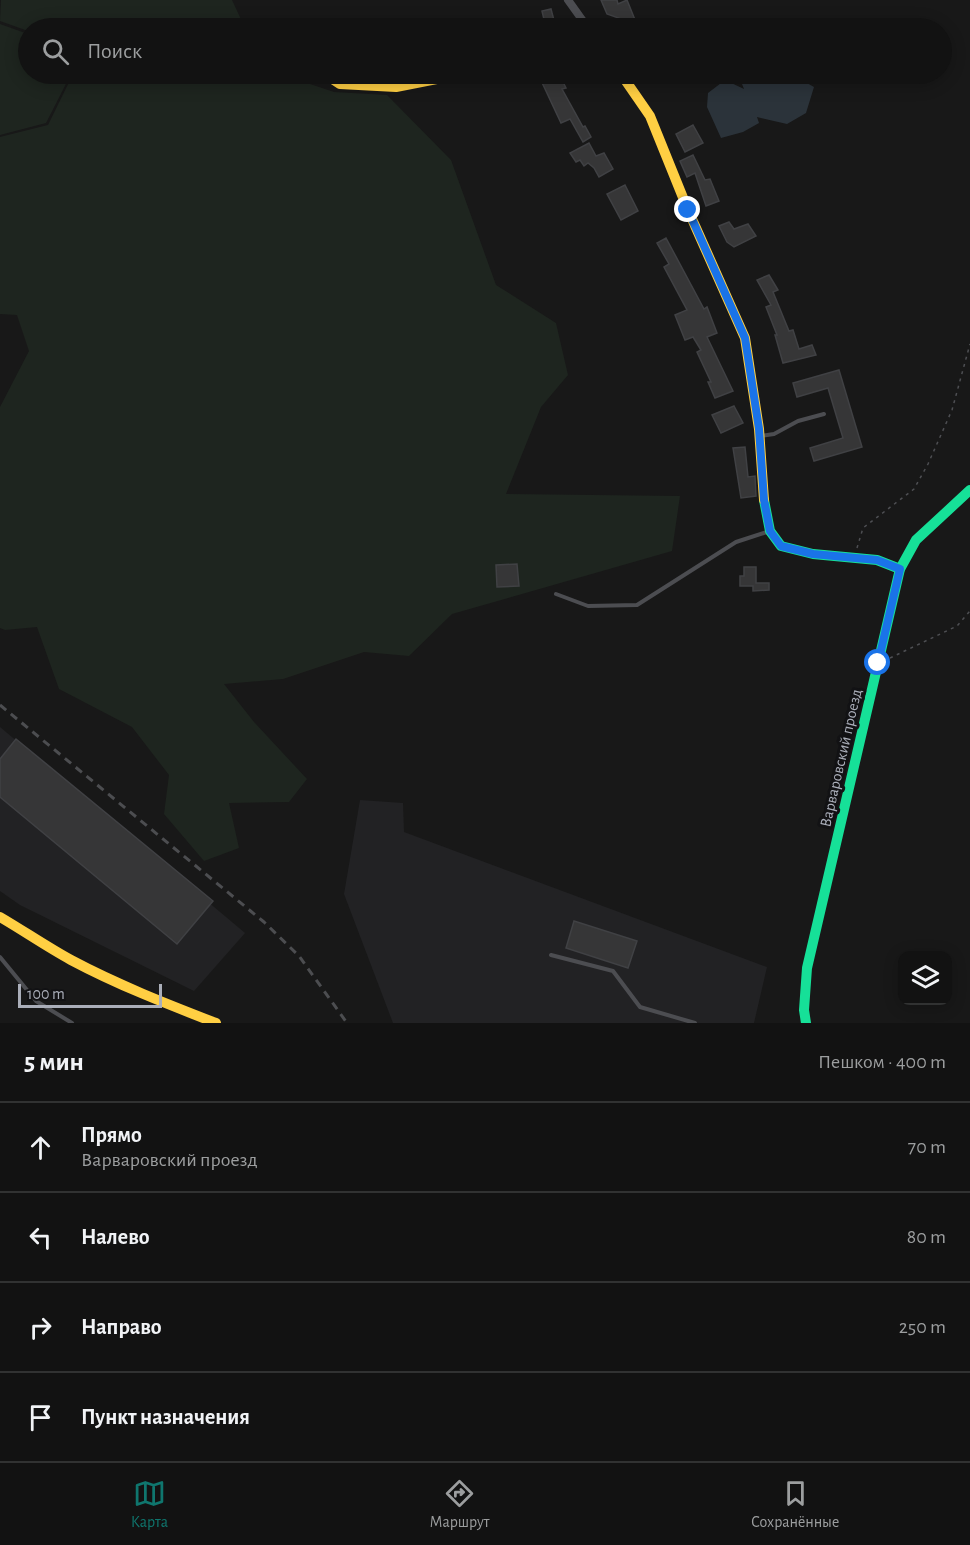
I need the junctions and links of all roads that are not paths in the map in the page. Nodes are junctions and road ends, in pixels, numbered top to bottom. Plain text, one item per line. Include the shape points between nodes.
1 (568, 0) edge
2 (581, 18) edge
3 (340, 84) edge
4 (411, 84) edge
5 (628, 84) edge
6 (824, 414) dead end
7 (759, 436) junction
8 (970, 490) edge
9 (770, 531) junction
10 (900, 569) junction
11 (556, 594) dead end
12 (0, 916) edge
13 (551, 955) dead end
14 (0, 957) edge
15 (72, 1023) edge
16 (216, 1023) edge
17 (695, 1023) edge
18 (806, 1023) edge

1 - 2 street
3 - 4 street
5 - 7 street via 650,116 745,338
6 - 7 lane
7 - 9 street
8 - 10 street, Варваровский проезд via 916,540
9 - 10 street via 781,546 813,554 877,560
9 - 11 lane via 736,542 637,605 588,606
10 - 18 street, Варваровский проезд via 807,968
12 - 16 street via 98,973
13 - 17 lane via 613,971 640,1007
14 - 15 lane via 36,1001

